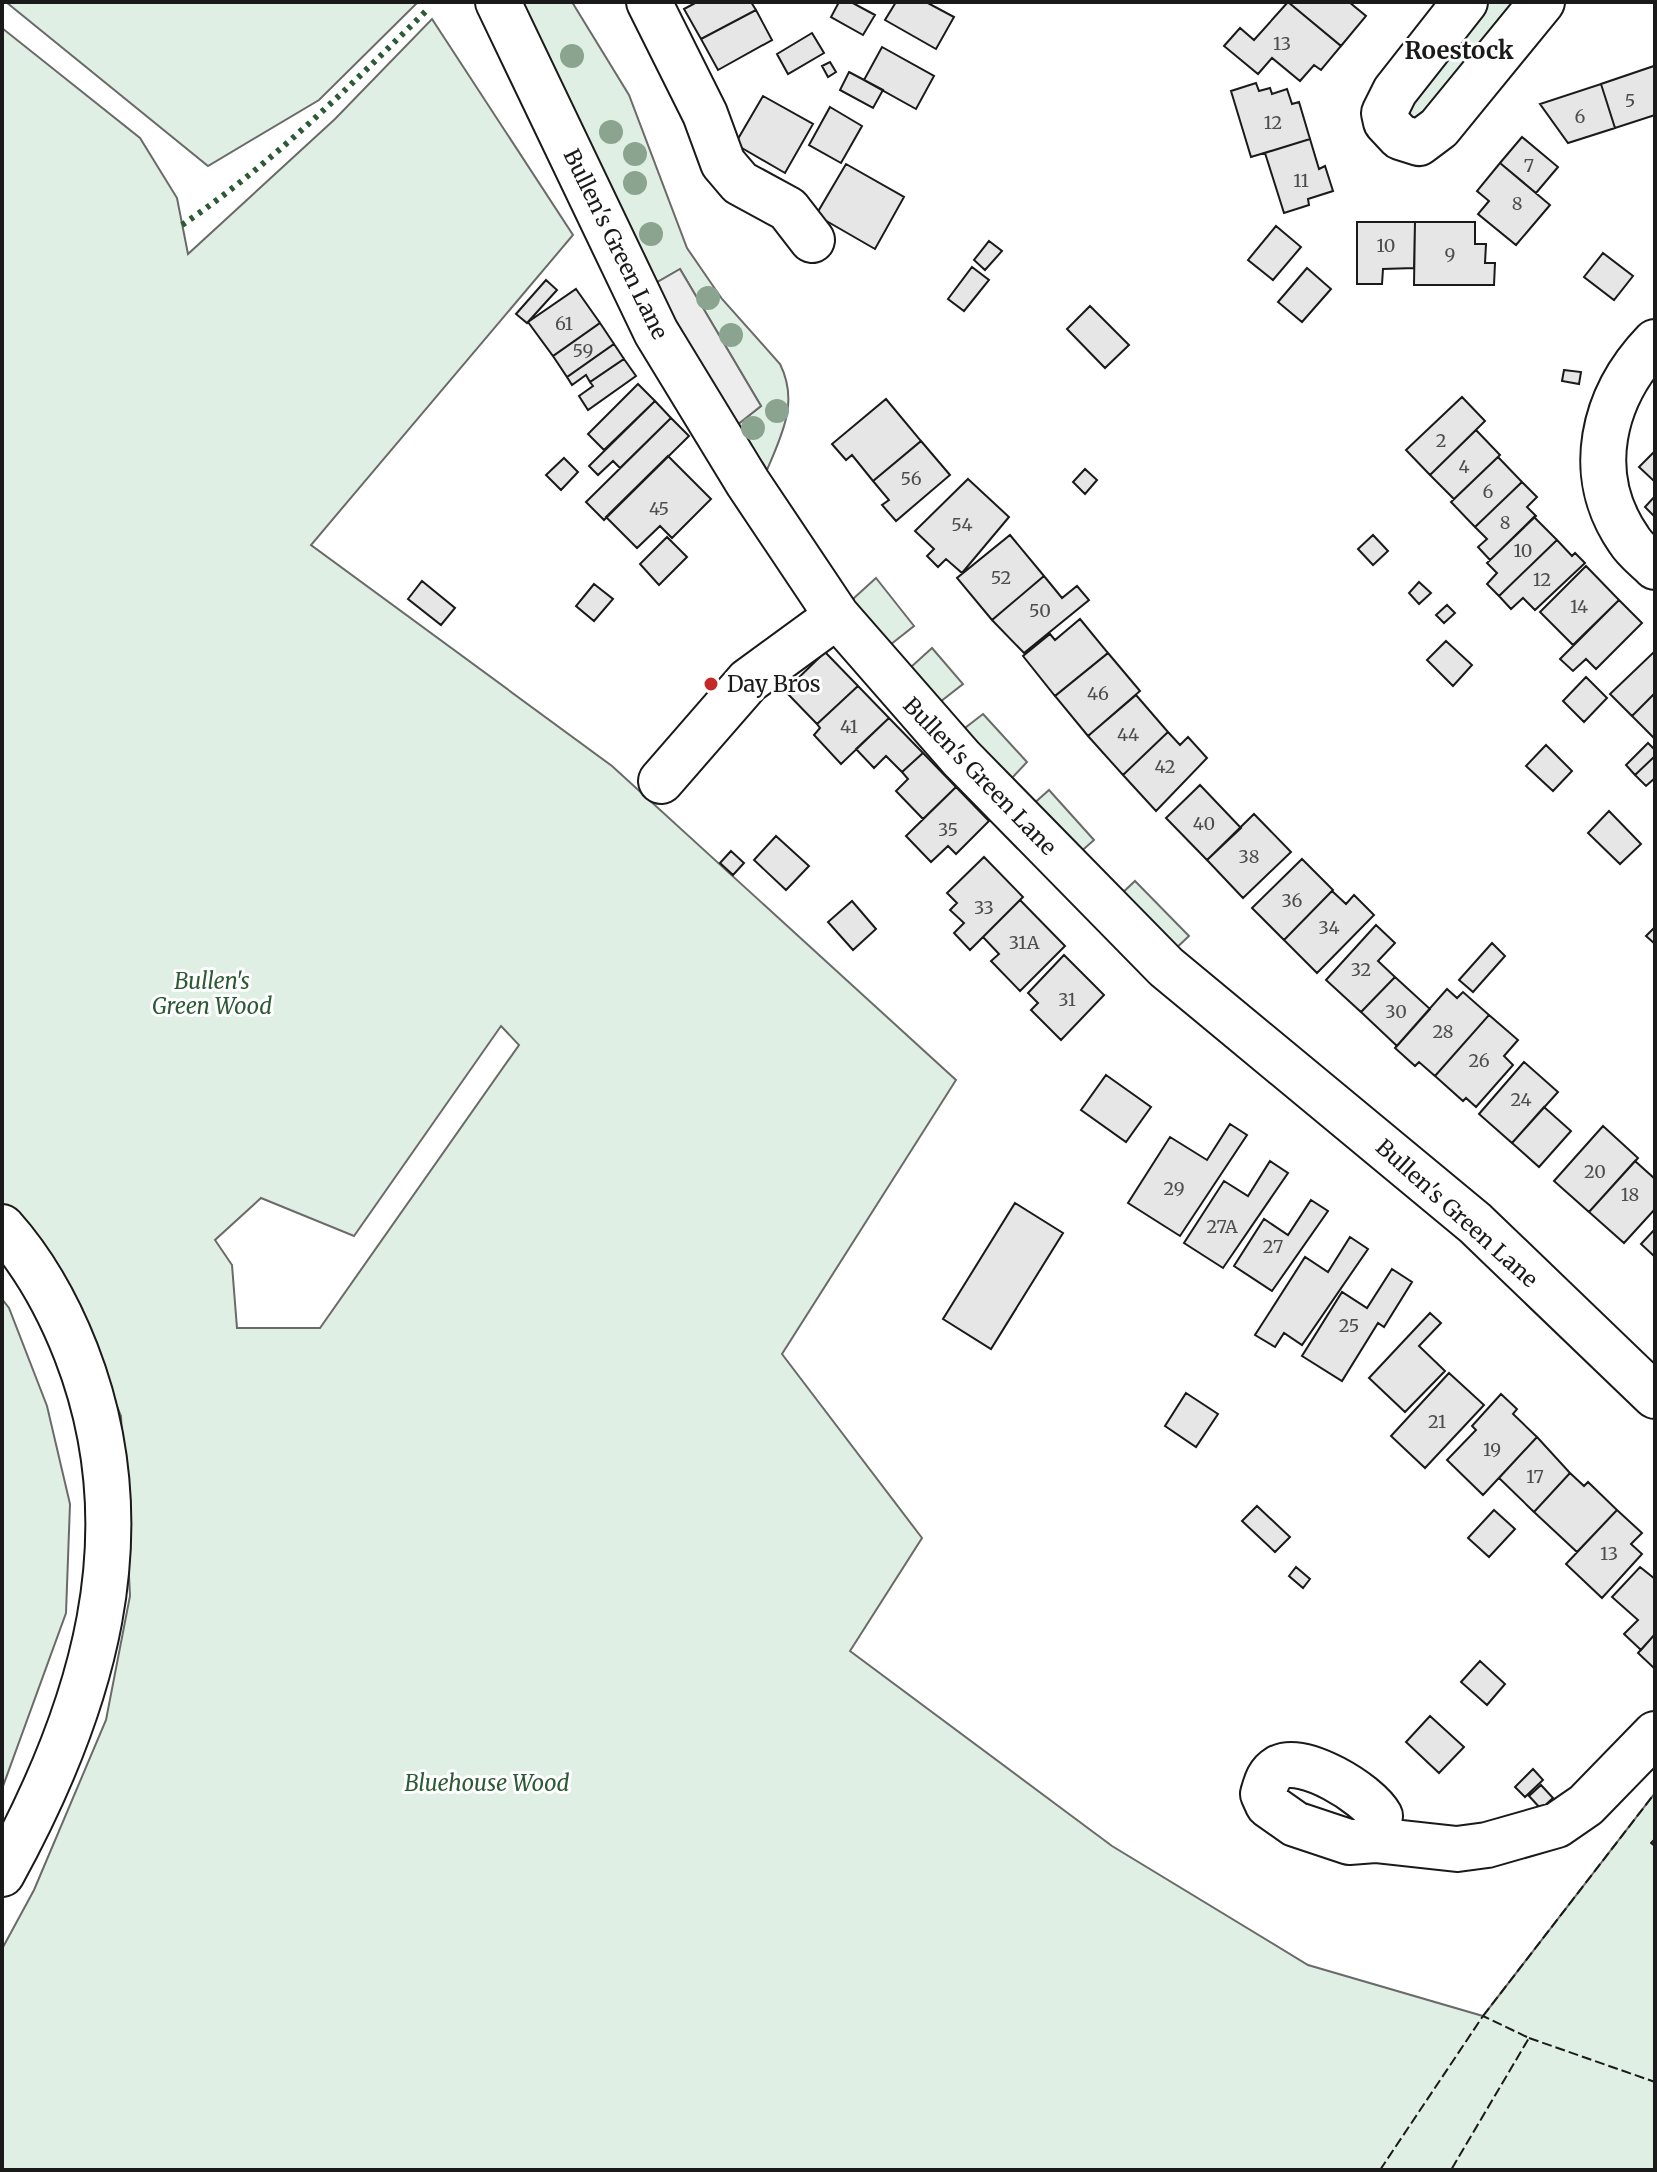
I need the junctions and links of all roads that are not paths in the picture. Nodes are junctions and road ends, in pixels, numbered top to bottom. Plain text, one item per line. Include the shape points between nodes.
1 (498, 2) edge
2 (649, 2) edge
3 (1465, 2) edge
4 (1542, 2) edge
5 (812, 240) dead end
6 (1655, 342) edge
7 (1655, 567) edge
8 (837, 616) junction
9 (661, 781) dead end
10 (2, 1227) edge
11 (1655, 1396) edge
12 (1655, 1734) edge
13 (1375, 1840) dead end
14 (2, 1874) edge

1 - 8 main road, Bullen's Green Lane via 656,332
2 - 5 main road via 699,100 723,163 740,183 788,209
3 - 4 main road via 1388,101 1386,122 1408,141 1430,138
6 - 7 main road via 1617,392 1604,429 1611,501 1629,541
8 - 9 main road via 748,681
8 - 11 main road, Bullen's Green Lane via 961,758 1166,967 1475,1223
10 - 14 main road via 59,1308 83,1370 99,1423 110,1539 93,1659 43,1790
12 - 13 main road via 1586,1805 1557,1825 1457,1849

